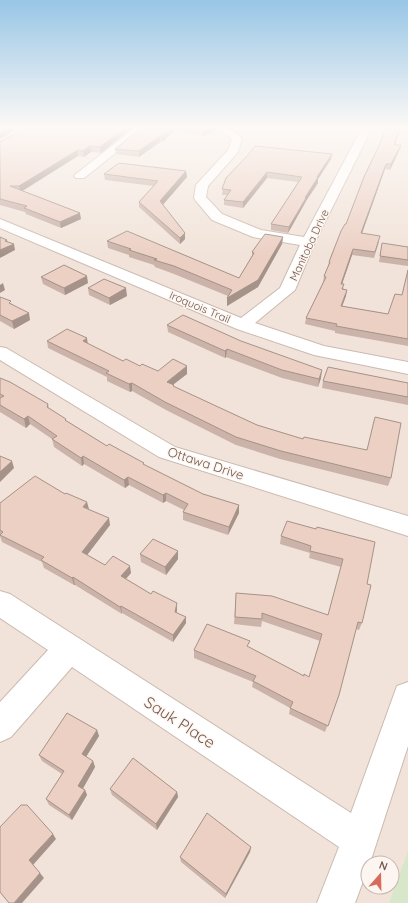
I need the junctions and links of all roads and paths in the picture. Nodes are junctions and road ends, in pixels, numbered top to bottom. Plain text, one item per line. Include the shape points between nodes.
1 (88, 170) edge
2 (216, 170) edge
3 (345, 170) edge
4 (80, 176) dead end
5 (0, 224) edge
6 (308, 242) junction
7 (243, 324) junction
8 (0, 352) edge
9 (408, 368) edge
10 (408, 526) edge
11 (0, 603) edge
12 (68, 649) junction
13 (408, 697) edge
14 (0, 726) edge
15 (360, 840) junction
16 (336, 903) edge

1 - 4 street
2 - 6 street via 202,185 200,198 217,217 258,234
3 - 6 street, Manitoba Drive
5 - 7 street, Iroquois Trail
6 - 7 street, Manitoba Drive via 287,290
7 - 9 street, Iroquois Trail via 320,351
8 - 10 street, Ottawa Drive via 167,452
11 - 12 street, Sauk Place
12 - 14 street
12 - 15 street, Sauk Place
13 - 15 street
15 - 16 street

